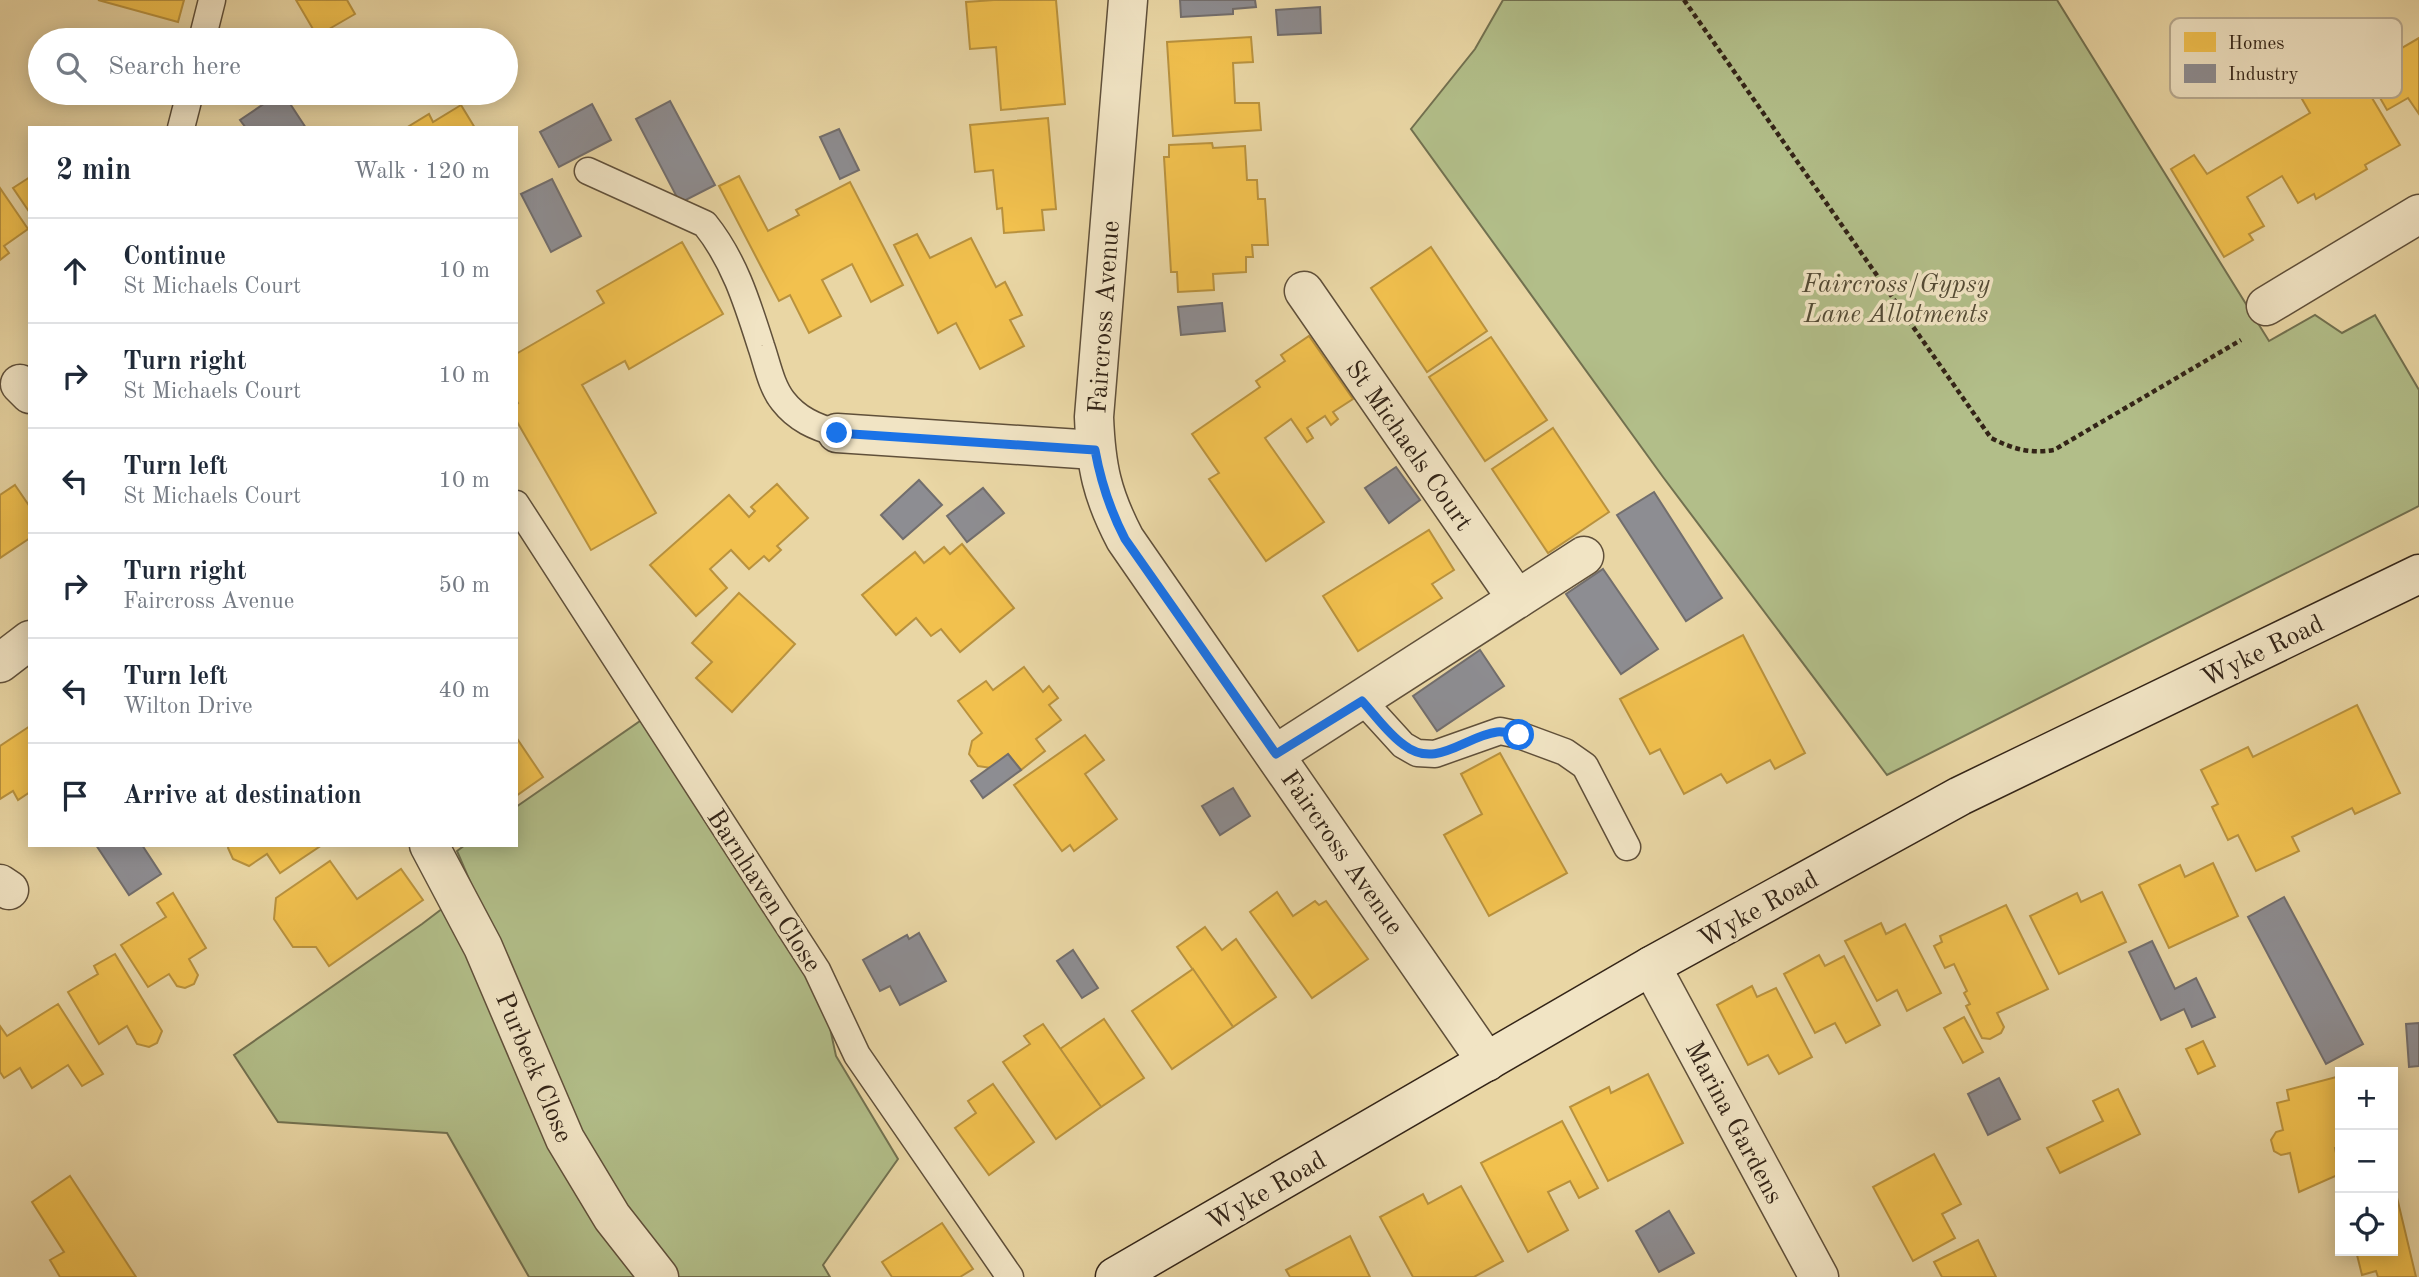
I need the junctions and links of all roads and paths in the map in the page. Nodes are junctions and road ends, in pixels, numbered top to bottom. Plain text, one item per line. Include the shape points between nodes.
1 (212, 0) edge
2 (1128, 0) edge
3 (1684, 0) edge
4 (205, 28) edge
5 (187, 105) edge
6 (182, 126) edge
7 (588, 171) dead end
8 (2419, 214) edge
9 (1304, 292) dead end
10 (2266, 306) joint
11 (837, 433) joint
12 (1095, 450) junction
13 (518, 507) edge
14 (1584, 556) dead end
15 (2419, 574) edge
16 (1517, 599) junction
17 (28, 642) edge
18 (0, 663) edge
19 (1362, 701) junction
20 (1276, 754) junction
21 (430, 847) edge
22 (1627, 847) dead end
23 (1651, 967) junction
24 (1488, 1062) junction
25 (659, 1277) edge
26 (1010, 1277) edge
27 (1115, 1277) edge
28 (1819, 1277) edge

1 - 4 lane
2 - 12 street, Faircross Avenue
3 - 10 path via 1991,438 2037,453 2054,450 2261,329
5 - 6 lane
7 - 11 lane via 705,224 741,285 782,400 815,427
8 - 10 street
9 - 16 street, St Michaels Court
11 - 12 street
12 - 20 street, Faircross Avenue via 1100,482 1125,539
13 - 26 lane, Barnhaven Close via 817,970 857,1055
14 - 16 street
15 - 23 street, Wyke Road via 1960,796
16 - 19 street
17 - 18 street
19 - 20 street
19 - 22 lane via 1403,745 1417,753 1455,749 1500,732 1565,752 1584,766
20 - 24 street, Faircross Avenue
21 - 25 street, Purbeck Close via 488,960 565,1139 612,1217
23 - 24 street, Wyke Road
23 - 28 street, Marina Gardens
24 - 27 street, Wyke Road

